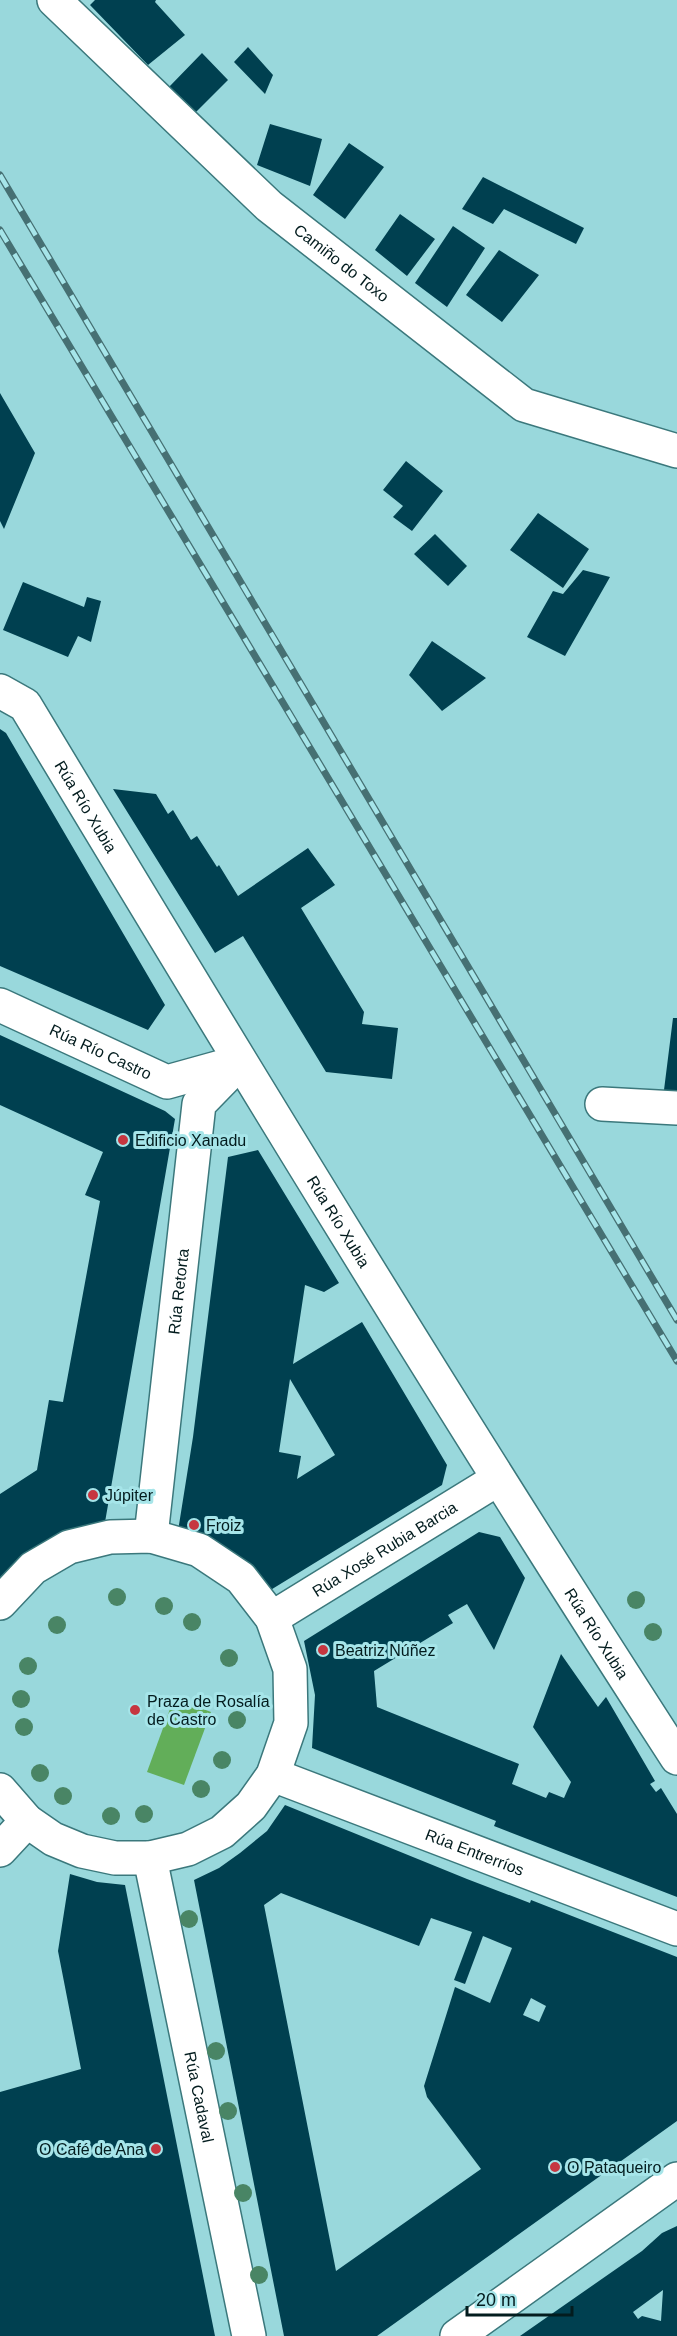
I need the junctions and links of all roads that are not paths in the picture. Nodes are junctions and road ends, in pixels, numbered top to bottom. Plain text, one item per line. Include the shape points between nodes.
1 (54, 0) edge
2 (677, 451) edge
3 (0, 691) edge
4 (0, 1005) edge
5 (240, 1062) junction
6 (602, 1104) dead end
7 (677, 1108) edge
8 (498, 1479) junction
9 (151, 1536) junction
10 (0, 1603) edge
11 (272, 1618) junction
12 (677, 1758) edge
13 (273, 1775) junction
14 (1, 1794) edge
15 (27, 1821) junction
16 (0, 1850) edge
17 (150, 1858) junction
18 (677, 1929) edge
19 (677, 2179) edge
20 (249, 2336) edge
21 (457, 2336) edge

1 - 2 street, Camiño do Toxo via 269,206 524,405
3 - 5 street, Rúa Río Xubia via 25,705
4 - 5 street, Rúa Río Castro via 167,1082
5 - 8 street, Rúa Río Xubia
5 - 9 street, Rúa Retorta via 199,1104
6 - 7 street
8 - 11 street, Rúa Xosé Rubia Barcia
8 - 12 street, Rúa Río Xubia
9 - 10 street via 110,1537 69,1547 33,1568
9 - 11 street via 199,1550 241,1578
11 - 13 street via 290,1669 291,1723
13 - 17 street via 251,1806 222,1832 188,1849
13 - 18 street, Rúa Entrerríos
14 - 15 street
15 - 16 street
15 - 17 street via 53,1839 82,1851 115,1858
17 - 20 street, Rúa Cadaval
19 - 21 street

